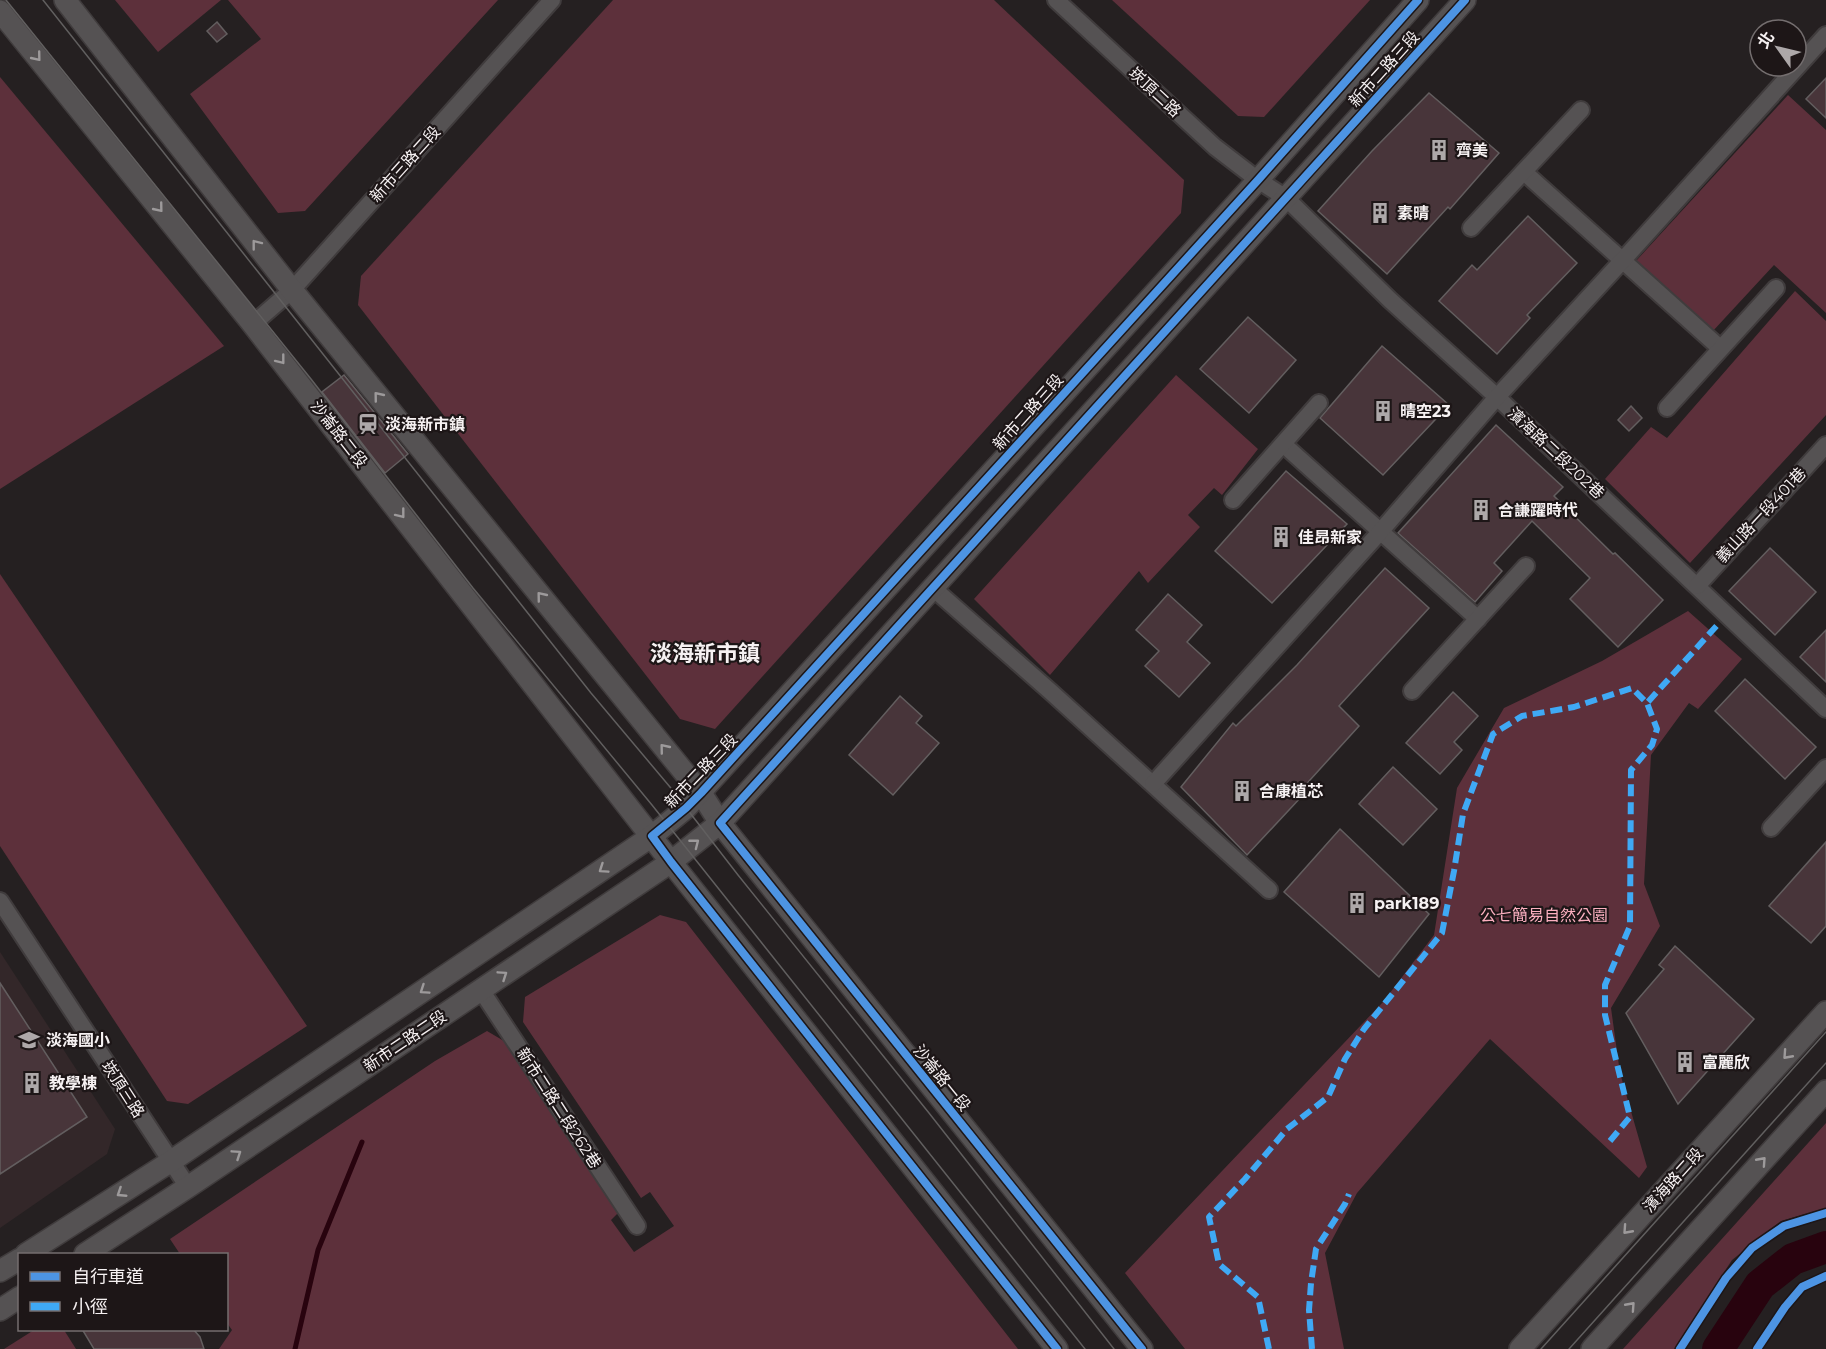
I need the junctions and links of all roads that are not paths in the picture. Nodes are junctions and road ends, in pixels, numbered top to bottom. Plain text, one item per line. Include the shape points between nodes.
1 (64, 0) edge
2 (552, 0) edge
3 (1056, 0) edge
4 (1418, 0) edge
5 (1465, 0) edge
6 (0, 11) edge
7 (1826, 34) edge
8 (1581, 110) dead end
9 (1524, 172) junction
10 (1258, 180) junction
11 (1286, 198) junction
12 (1471, 228) dead end
13 (1622, 261) junction
14 (1776, 288) dead end
15 (292, 290) junction
16 (251, 322) junction
17 (1720, 348) junction
18 (1497, 397) junction
19 (1319, 404) dead end
20 (1667, 408) dead end
21 (1283, 444) junction
22 (1826, 445) edge
23 (1233, 500) dead end
24 (1380, 531) junction
25 (1526, 566) dead end
26 (1697, 586) junction
27 (934, 589) junction
28 (1478, 619) junction
29 (1412, 691) dead end
30 (1826, 709) edge
31 (1826, 768) edge
32 (1153, 784) junction
33 (701, 793) junction
34 (720, 823) junction
35 (1771, 828) dead end
36 (652, 836) junction
37 (671, 862) junction
38 (1269, 890) dead end
39 (0, 901) edge
40 (481, 990) junction
41 (1826, 1012) edge
42 (1826, 1091) edge
43 (170, 1162) junction
44 (188, 1187) junction
45 (637, 1226) dead end
46 (28, 1253) edge
47 (87, 1253) edge
48 (18, 1259) edge
49 (0, 1271) edge
50 (18, 1298) edge
51 (0, 1310) edge
52 (1057, 1349) edge
53 (1142, 1349) edge
54 (1520, 1349) edge
55 (1592, 1349) edge

15 -> 1 street
2 - 15 street, 新市三路二段
3 - 10 street, 崁頂二路 via 1215,147
4 - 10 street, 新市二路三段
5 - 11 street, 新市二路三段
6 -> 16 street, 沙崙路二段
7 - 13 street
8 - 9 street
9 - 12 street
9 - 13 street
10 - 11 street, 崁頂二路
10 - 33 street, 新市二路三段
11 - 18 street, 濱海路二段202巷
11 - 27 street, 新市二路三段
13 - 17 street
13 - 18 street
14 - 17 street
15 - 16 street, 新市三路二段
33 -> 15 street
16 -> 36 street, 沙崙路二段
17 - 20 street
18 - 24 street
18 - 26 street, 濱海路二段202巷
19 - 21 street
21 - 23 street
21 - 24 street
22 - 26 street, 義山路一段401巷
24 - 28 street
24 - 32 street
25 - 28 street
26 - 30 street, 濱海路二段202巷
27 - 32 street
27 - 34 street, 新市二路三段
28 - 29 street
31 - 35 street
32 - 38 street
33 - 34 street
33 - 36 street, 新市二路三段
37 -> 34 street, 新市二路二段
34 - 53 street, 沙崙路一段
36 - 37 street, 沙崙路二段
36 -> 43 street, 新市二路二段
40 -> 37 street, 新市二路二段
37 - 52 street
39 - 43 street, 崁頂三路
44 -> 40 street, 新市二路二段
40 - 45 street, 新市二路二段262巷
41 -> 54 street, 濱海路二段
55 -> 42 street
43 - 44 street, 崁頂三路
43 -> 46 street, 新市二路二段
44 - 47 street, 新市二路二段
48 - 49 street
50 - 51 street

